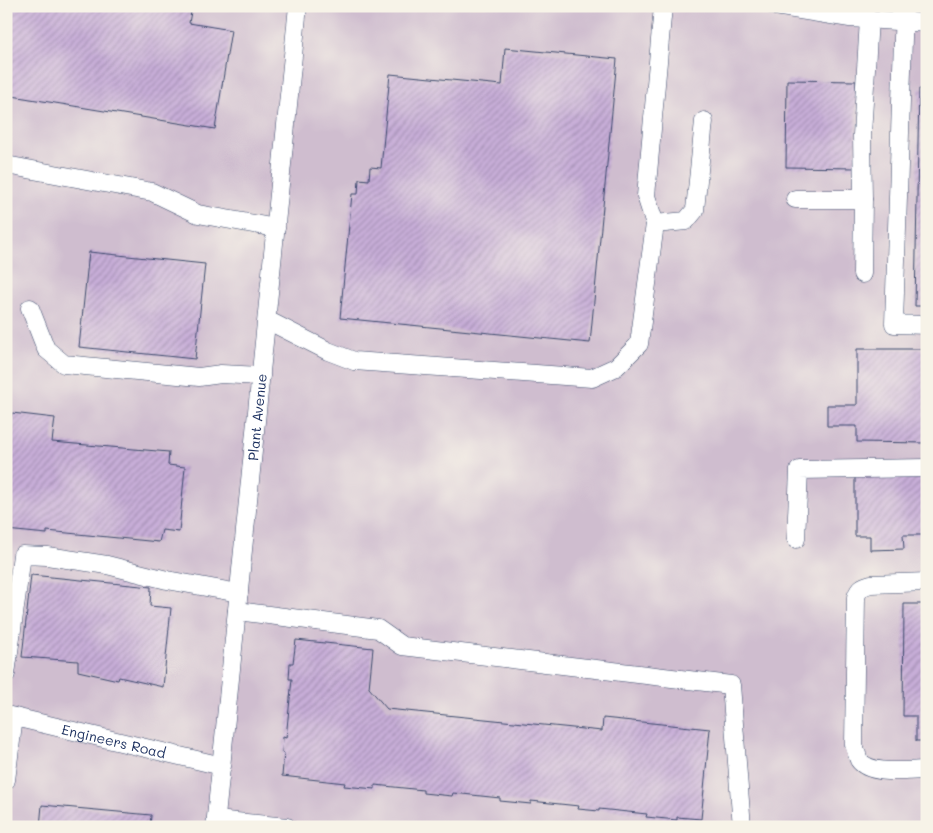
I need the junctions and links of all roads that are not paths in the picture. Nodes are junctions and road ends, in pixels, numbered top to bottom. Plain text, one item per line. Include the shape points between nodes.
1 (298, 6) edge
2 (663, 6) edge
3 (775, 6) edge
4 (815, 9) edge
5 (904, 14) edge
6 (868, 19) junction
7 (927, 23) edge
8 (704, 121) dead end
9 (6, 165) edge
10 (796, 199) dead end
11 (863, 199) junction
12 (655, 224) junction
13 (276, 228) junction
14 (862, 274) dead end
15 (30, 308) dead end
16 (267, 320) junction
17 (927, 325) edge
18 (261, 376) junction
19 (927, 468) edge
20 (796, 539) dead end
21 (927, 582) edge
22 (239, 594) junction
23 (237, 611) junction
24 (6, 674) edge
25 (10, 716) edge
26 (222, 766) junction
27 (927, 770) edge
28 (6, 780) edge
29 (216, 823) edge
30 (287, 827) edge
31 (742, 827) edge

1 - 13 street, Plant Avenue
2 - 12 street via 646,196
3 - 4 street
4 - 6 street
5 - 6 street
5 - 7 street
5 - 17 street via 894,324
6 - 11 street via 862,135
8 - 12 street via 695,210 686,221
9 - 13 street via 152,192 198,214
10 - 11 street
11 - 14 street
12 - 16 street via 639,344 616,367 592,378 354,360 328,351
13 - 16 street, Plant Avenue
15 - 18 street via 46,350 64,364 199,377 221,374
16 - 18 street, Plant Avenue
18 - 22 street, Plant Avenue
19 - 20 street via 799,470
21 - 27 street via 871,584 858,590 854,745 859,759 877,770
22 - 23 street, Plant Avenue
22 - 24 street via 107,565 22,555
23 - 26 street, Plant Avenue
23 - 31 street via 378,629 402,646 731,685
25 - 26 street, Engineers Road
25 - 28 street
26 - 29 street, Plant Avenue
29 - 30 street

